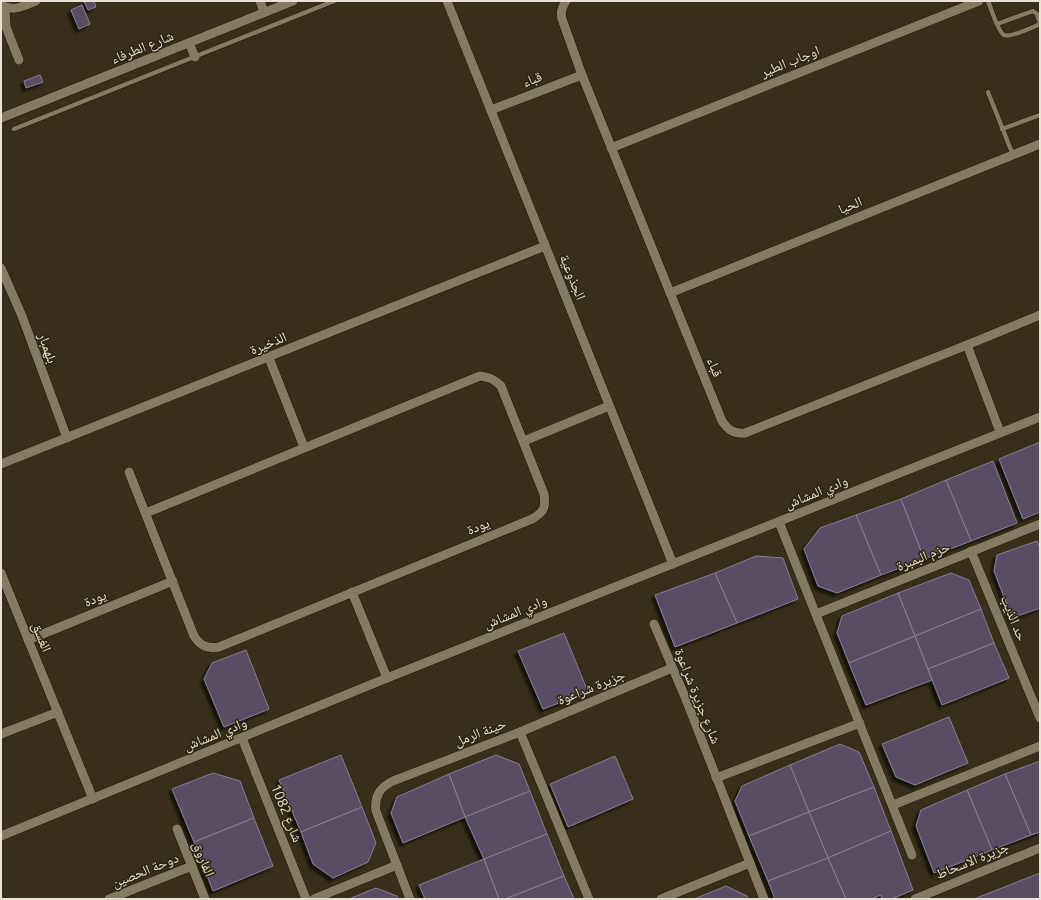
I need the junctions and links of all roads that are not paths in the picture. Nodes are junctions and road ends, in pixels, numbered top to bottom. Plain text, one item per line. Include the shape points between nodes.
1 (36, 1) edge
2 (260, 1) edge
3 (293, 1) edge
4 (334, 1) edge
5 (446, 1) edge
6 (566, 1) edge
7 (979, 1) edge
8 (988, 1) edge
9 (3, 6) edge
10 (264, 12) junction
11 (997, 24) junction
12 (1040, 24) edge
13 (189, 43) junction
14 (195, 57) junction
15 (19, 60) dead end
16 (582, 75) junction
17 (988, 92) dead end
18 (491, 110) junction
19 (1040, 115) edge
20 (1, 118) edge
21 (14, 129) dead end
22 (1002, 129) junction
23 (1040, 144) edge
24 (611, 148) junction
25 (1013, 155) junction
26 (545, 246) junction
27 (1, 268) edge
28 (4, 281) edge
29 (670, 293) junction
30 (1040, 315) edge
31 (967, 345) junction
32 (269, 358) junction
33 (610, 406) junction
34 (1040, 417) edge
35 (1000, 432) junction
36 (67, 438) junction
37 (524, 441) junction
38 (304, 447) junction
39 (1, 464) edge
40 (129, 472) dead end
41 (146, 513) junction
42 (778, 522) junction
43 (1040, 524) edge
44 (971, 552) junction
45 (673, 564) junction
46 (1, 573) edge
47 (173, 581) junction
48 (352, 592) junction
49 (816, 614) junction
50 (654, 624) dead end
51 (28, 640) junction
52 (672, 668) junction
53 (387, 678) junction
54 (58, 712) junction
55 (1040, 718) edge
56 (860, 723) junction
57 (520, 732) junction
58 (1, 734) edge
59 (242, 738) junction
60 (1040, 746) edge
61 (716, 778) junction
62 (93, 799) junction
63 (893, 805) junction
64 (177, 829) dead end
65 (1, 836) edge
66 (1040, 848) edge
67 (912, 854) dead end
68 (750, 863) junction
69 (397, 865) junction
70 (192, 866) junction
71 (109, 899) edge
72 (205, 899) edge
73 (306, 899) edge
74 (314, 899) edge
75 (410, 899) edge
76 (589, 899) edge
77 (661, 899) edge
78 (764, 899) edge
79 (915, 899) edge

1 - 9 street via 15,9
2 - 10 street
3 - 10 street, شارع الطرفاء
4 - 14 lane
5 - 18 street, الجذوعية
6 - 16 street, قباء via 560,13
7 - 24 street, اوجاب الطير
8 - 11 lane
9 - 15 street via 6,27
10 - 13 street, شارع الطرفاء
11 - 12 lane via 1001,32 1007,36
11 - 12 lane via 1033,11 1037,14
13 - 14 street
13 - 20 street, شارع الطرفاء
14 - 21 lane
16 - 18 street, قباء
16 - 24 street, قباء
17 - 22 lane
18 - 26 street, الجذوعية
19 - 22 lane
22 - 25 lane
23 - 25 street, الحيا
24 - 29 street, قباء
25 - 29 street, الحيا
26 - 32 street, الذخيرة
26 - 33 street, الجذوعية
27 - 28 street, بلهمبار
28 - 36 street, بلهمبار via 22,316
29 - 31 street, قباء via 722,421 728,429 739,434
30 - 31 street, قباء
31 - 35 street
32 - 36 street, الذخيرة
32 - 38 street
33 - 37 street
33 - 45 street, الجذوعية
34 - 35 street, وادي المشاش
35 - 42 street, وادي المشاش
36 - 39 street, الذخيرة
37 - 38 street, يودة via 501,386 489,377 480,376
37 - 48 street, يودة via 546,503 540,515
38 - 41 street, يودة
40 - 41 street, يودة
41 - 47 street, يودة
42 - 45 street, وادي المشاش
42 - 49 street
43 - 44 street, حزم البمبرة
44 - 49 street, حزم البمبرة
44 - 55 street, حد الذيب
45 - 53 street, وادي المشاش
46 - 51 street, الغسق
47 - 48 street, يودة via 194,636 201,645 212,648
47 - 51 street, يودة
48 - 53 street
49 - 56 street
50 - 52 street, شارع جزيرة شراعوة
51 - 54 street, الغسق
52 - 57 street, جزيرة شراعوة
52 - 61 street, شارع جزيرة شراعوة
53 - 59 street, وادي المشاش
54 - 58 street
54 - 62 street, الغسق
56 - 61 street
56 - 63 street
57 - 69 street, حينة الرمل via 382,788 376,799 376,811
57 - 76 street, حينة الرمل
59 - 62 street, وادي المشاش
59 - 73 street, شارع 1082
60 - 63 street
61 - 68 street, شارع جزيرة شراعوة
62 - 65 street, وادي المشاش
63 - 67 street
64 - 70 street, الفاروق
66 - 79 street, جزيرة الاسحاط
68 - 77 street
68 - 78 street, شارع جزيرة شراعوة
69 - 74 street
69 - 75 street, حينة الرمل
70 - 71 street, دوحة الحصين
70 - 72 street, الفاروق

